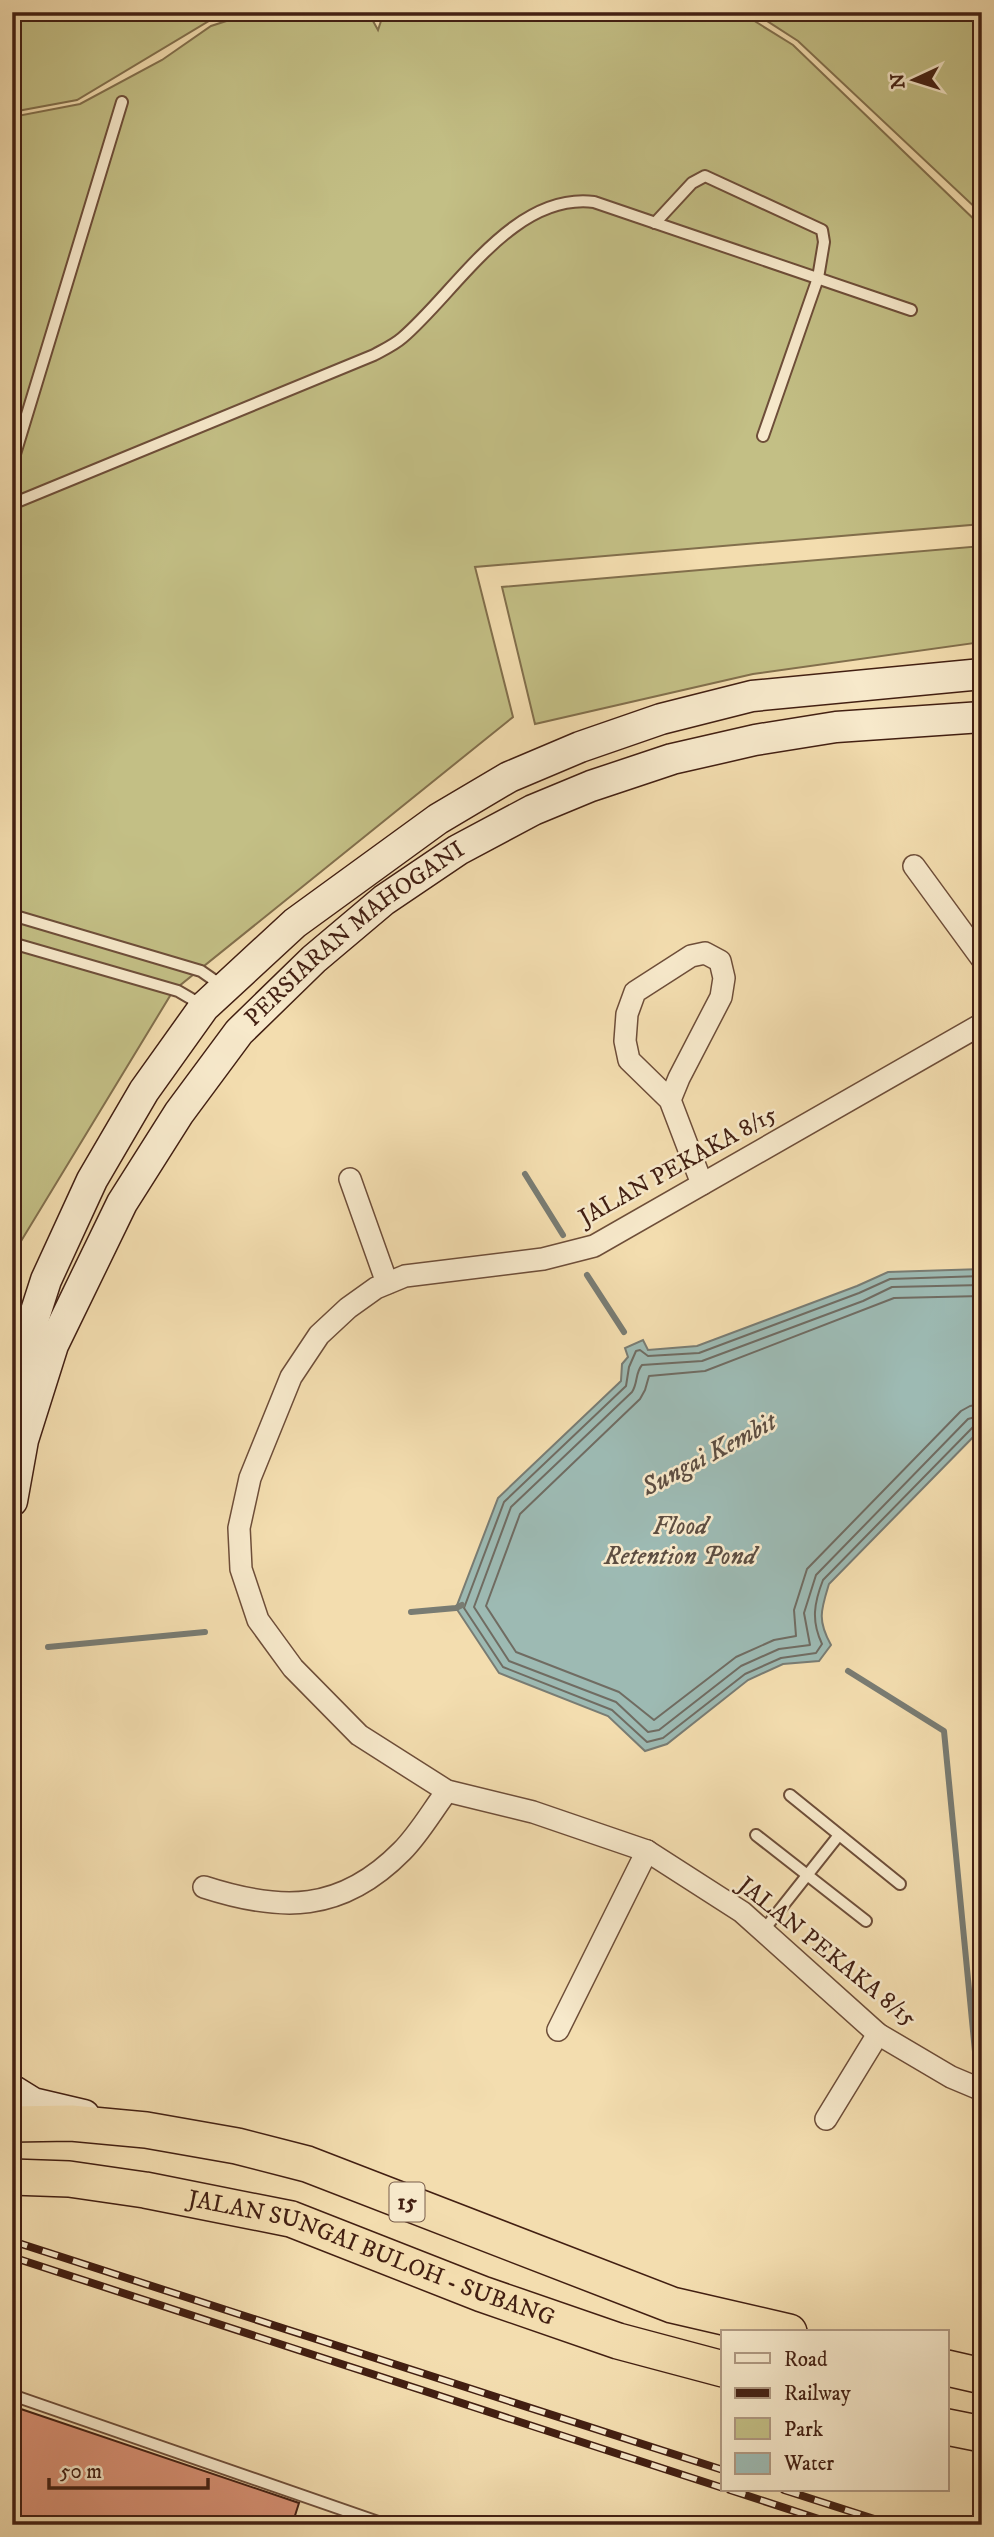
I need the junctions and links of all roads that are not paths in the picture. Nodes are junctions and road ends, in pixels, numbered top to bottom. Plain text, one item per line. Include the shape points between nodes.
1 (122, 102) dead end
2 (655, 223) junction
3 (818, 278) junction
4 (911, 310) dead end
5 (763, 436) dead end
6 (12, 464) edge
7 (12, 504) edge
8 (982, 674) edge
9 (982, 702) edge
10 (982, 717) edge
11 (929, 719) junction
12 (914, 866) dead end
13 (12, 915) edge
14 (12, 943) edge
15 (982, 959) edge
16 (215, 997) junction
17 (982, 1024) edge
18 (670, 1100) junction
19 (350, 1179) dead end
20 (702, 1184) junction
21 (46, 1280) junction
22 (387, 1283) junction
23 (12, 1328) edge
24 (12, 1386) edge
25 (12, 1501) edge
26 (447, 1791) junction
27 (790, 1795) dead end
28 (756, 1835) dead end
29 (839, 1835) junction
30 (647, 1852) junction
31 (808, 1875) junction
32 (900, 1884) dead end
33 (204, 1887) dead end
34 (866, 1921) dead end
35 (764, 1931) junction
36 (558, 2030) dead end
37 (878, 2034) junction
38 (12, 2090) edge
39 (982, 2090) edge
40 (826, 2119) dead end
41 (12, 2123) edge
42 (146, 2130) junction
43 (12, 2177) edge
44 (780, 2330) edge
45 (948, 2368) edge
46 (721, 2369) edge
47 (982, 2376) edge
48 (12, 2395) edge
49 (948, 2427) edge
50 (982, 2434) edge
51 (948, 2439) edge
52 (982, 2450) edge
53 (387, 2525) edge

1 - 6 lane
2 - 3 lane
2 - 3 lane via 692,183 705,176 822,230
2 - 7 lane via 576,199 552,206 515,224 401,339 374,355
3 - 4 lane
3 - 5 lane
8 - 16 main road, PERSIARAN MAHOGANI via 752,696 661,719 580,747 509,777 438,819 295,923
9 - 11 main road
10 - 11 main road, PERSIARAN MAHOGANI
11 - 25 main road, PERSIARAN MAHOGANI via 755,740 672,759 591,786 533,810 458,850 384,900 314,959 239,1032 179,1113 122,1203 53,1345 23,1440
12 - 15 street
13 - 16 lane via 201,971
14 - 16 lane via 178,991
16 - 21 main road, PERSIARAN MAHOGANI via 144,1091 99,1169
17 - 20 street, JALAN PEKAKA 8/15
18 - 18 street via 721,997 724,978 720,961 705,953 691,956 635,992 627,1014 629,1060
18 - 20 street
19 - 22 street
20 - 22 street, JALAN PEKAKA 8/15 via 594,1246 543,1259 405,1276
21 - 23 main road
21 - 24 main road, PERSIARAN MAHOGANI
22 - 26 street, JALAN PEKAKA 8/15 via 348,1308 319,1335 291,1377 250,1478 239,1528 241,1569 258,1620 293,1668 359,1735
26 - 30 street, JALAN PEKAKA 8/15 via 533,1812
26 - 33 street via 403,1850 366,1882 331,1897 295,1904 243,1900
27 - 29 lane
28 - 31 lane
29 - 31 lane
29 - 32 lane
30 - 35 street, JALAN PEKAKA 8/15
30 - 36 street
31 - 34 lane
31 - 35 lane
35 - 37 street, JALAN PEKAKA 8/15
37 - 39 street, JALAN PEKAKA 8/15
37 - 40 street
38 - 42 main road via 33,2103
41 - 42 highway, 15
42 - 44 highway, 15 via 307,2164 672,2305
43 - 46 highway, JALAN SUNGAI BULOH - SUBANG / 15 via 69,2179 145,2190 291,2219 482,2294 618,2341
45 - 47 highway
48 - 53 lane
49 - 50 highway
51 - 52 street

